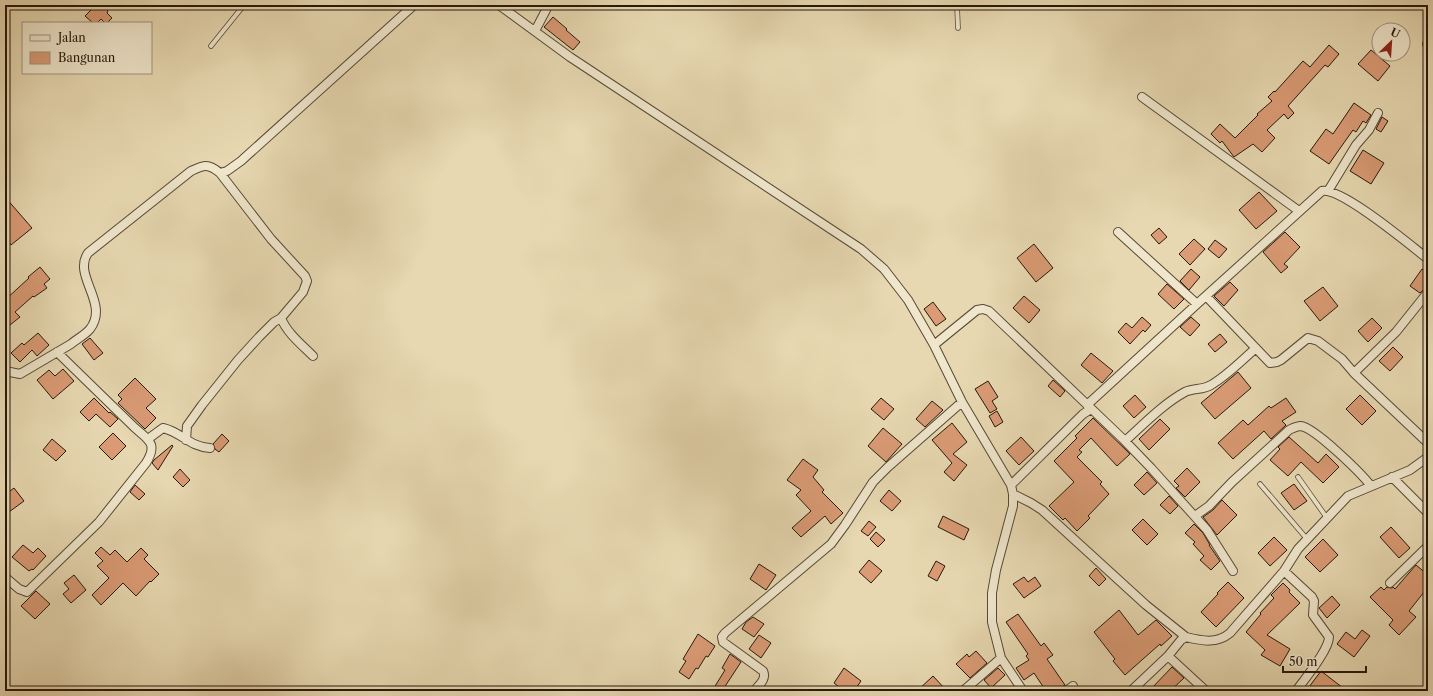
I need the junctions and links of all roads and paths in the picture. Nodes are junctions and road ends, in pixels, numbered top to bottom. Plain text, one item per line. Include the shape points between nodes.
1 (244, 5) edge
2 (414, 5) edge
3 (499, 5) edge
4 (548, 5) edge
5 (957, 5) edge
6 (958, 28) dead end
7 (535, 32) junction
8 (211, 46) dead end
9 (1142, 97) dead end
10 (1378, 113) dead end
11 (220, 173) junction
12 (1328, 191) junction
13 (1299, 211) junction
14 (1118, 232) dead end
15 (1428, 259) edge
16 (1428, 292) edge
17 (1206, 296) junction
18 (1197, 304) junction
19 (281, 318) junction
20 (934, 345) junction
21 (1256, 348) junction
22 (57, 352) junction
23 (313, 356) dead end
24 (5, 371) edge
25 (1354, 373) junction
26 (962, 402) junction
27 (1089, 407) junction
28 (148, 439) junction
29 (186, 440) junction
30 (1125, 441) junction
31 (1428, 443) edge
32 (210, 448) dead end
33 (1428, 458) edge
34 (1298, 477) dead end
35 (1392, 477) junction
36 (1260, 484) dead end
37 (1011, 485) junction
38 (1371, 486) junction
39 (1013, 494) junction
40 (1428, 513) edge
41 (1195, 516) junction
42 (1327, 518) junction
43 (1307, 539) junction
44 (1428, 546) edge
45 (1233, 571) dead end
46 (1284, 571) junction
47 (5, 577) edge
48 (1390, 582) dead end
49 (1186, 637) junction
50 (1168, 656) junction
51 (1001, 658) junction
52 (1073, 686) dead end
53 (754, 691) edge
54 (964, 691) edge
55 (1023, 691) edge
56 (1066, 691) edge
57 (1131, 691) edge
58 (1206, 691) edge
59 (1296, 691) edge

1 - 8 lane
2 - 11 street via 242,161
3 - 7 street
4 - 7 street
5 - 6 lane
7 - 20 street via 860,249 884,269 908,300
9 - 13 street
10 - 12 street via 1370,130 1356,145
11 - 19 street via 307,281 303,292
11 - 22 street via 213,167 204,165 191,171 88,253 83,266 96,307 96,316 89,330
12 - 13 street via 1320,192
12 - 15 street via 1355,204
13 - 17 street
14 - 18 street
16 - 25 street via 1396,332
17 - 18 street
17 - 21 street
18 - 27 street
19 - 23 street
19 - 29 street via 274,322 238,360 202,405 187,426
20 - 26 street
20 - 27 street via 977,310 989,311
21 - 25 street via 1273,363 1312,338 1342,359
21 - 30 street via 1210,386 1194,389 1179,396
22 - 24 street via 20,374
22 - 28 street
25 - 31 street
26 - 37 street
26 - 53 street via 873,482 831,544 722,637 723,642 764,671 764,679
27 - 30 street
27 - 37 street
28 - 29 street via 163,428 170,429
28 - 47 street via 152,452 146,463 99,522 50,570 27,592 18,589
29 - 32 street via 195,446
30 - 41 street
33 - 35 street via 1410,470
34 - 42 lane
35 - 38 street
35 - 40 street
36 - 43 lane
37 - 39 street
38 - 41 street via 1353,466 1313,431 1301,426 1295,427
38 - 42 street via 1348,496
39 - 49 street via 1042,510 1146,605
39 - 51 street via 1013,506 992,593 992,622
41 - 45 street
42 - 43 street
43 - 46 street
44 - 48 street
46 - 49 street via 1226,636 1211,642
46 - 59 street via 1312,597 1313,615 1328,637 1314,668
49 - 50 street
50 - 57 street
50 - 58 street
51 - 54 street
51 - 55 street
52 - 56 street

